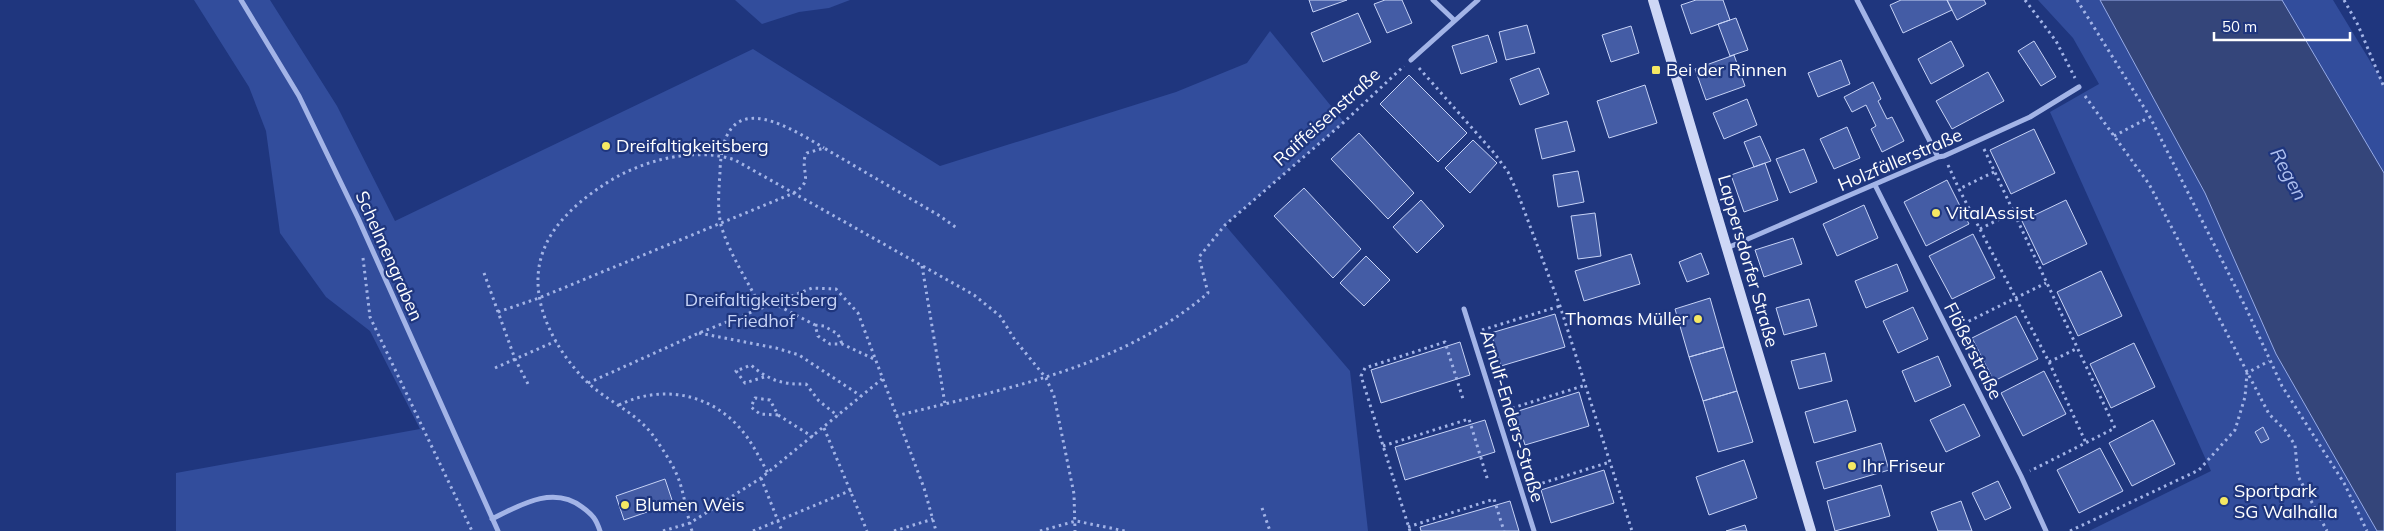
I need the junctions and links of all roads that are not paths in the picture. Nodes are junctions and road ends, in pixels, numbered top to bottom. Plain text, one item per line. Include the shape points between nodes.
1 (241, 0) edge
2 (1433, 0) edge
3 (1478, 0) edge
4 (1653, 0) edge
5 (1857, 0) edge
6 (1454, 20) junction
7 (1411, 60) road end
8 (2079, 88) dead end
9 (1941, 157) junction
10 (1875, 185) junction
11 (1727, 249) junction
12 (1464, 309) dead end
13 (492, 519) junction
14 (498, 531) edge
15 (600, 531) edge
16 (1534, 531) edge
17 (1811, 531) edge
18 (2046, 531) edge

1 - 13 street, Schelmengraben via 307,113 358,218
2 - 6 street
3 - 6 street
4 - 11 street, Lappersdorfer Straße
5 - 9 street
6 - 7 street
8 - 9 street, Holzfällerstraße via 2030,117
9 - 10 street, Holzfällerstraße
10 - 11 street, Holzfällerstraße
10 - 18 street, Flößerstraße
11 - 17 street, Lappersdorfer Straße
12 - 16 street, Arnulf-Enders-Straße
13 - 14 street, Schelmengraben
13 - 15 street via 530,501 554,496 576,502 596,517

